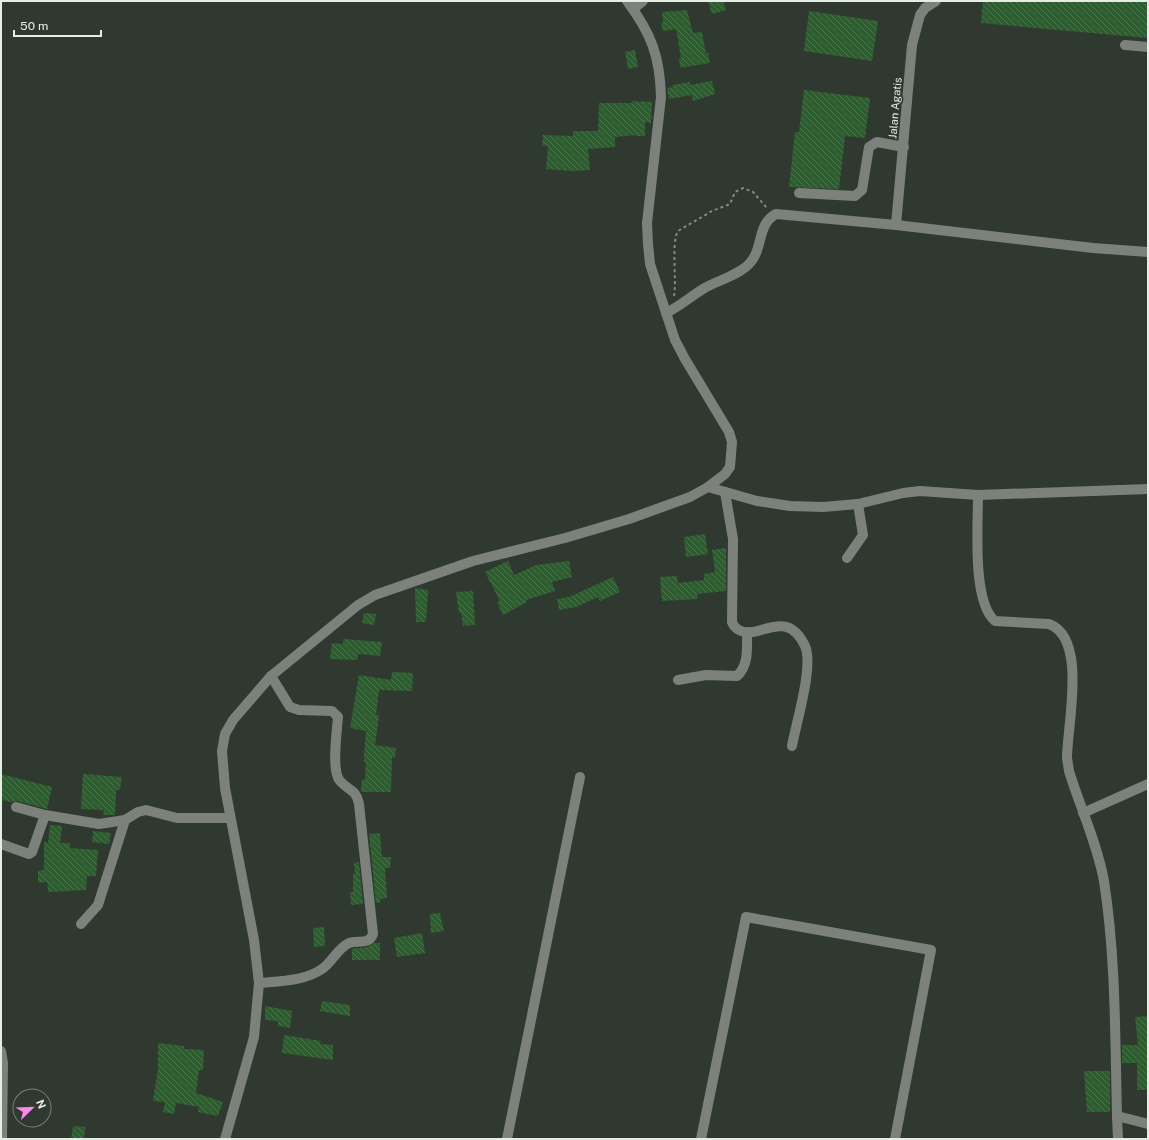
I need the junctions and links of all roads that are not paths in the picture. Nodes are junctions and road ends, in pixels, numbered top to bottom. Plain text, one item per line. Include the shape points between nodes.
1 (643, 1) edge
2 (936, 1) edge
3 (630, 5) edge
4 (1125, 45) dead end
5 (1148, 47) edge
6 (904, 147) junction
7 (798, 193) dead end
8 (896, 225) junction
9 (1148, 252) edge
10 (665, 310) junction
11 (708, 487) junction
12 (1148, 489) edge
13 (725, 492) junction
14 (978, 495) junction
15 (858, 504) junction
16 (846, 558) dead end
17 (747, 632) junction
18 (271, 676) junction
19 (678, 680) dead end
20 (792, 746) dead end
21 (580, 777) dead end
22 (1148, 784) edge
23 (16, 807) dead end
24 (1083, 813) junction
25 (45, 815) junction
26 (230, 818) junction
27 (125, 820) junction
28 (1, 844) edge
29 (80, 924) dead end
30 (259, 983) junction
31 (1, 1051) edge
32 (1117, 1116) junction
33 (1148, 1124) edge
34 (2, 1139) edge
35 (225, 1139) edge
36 (507, 1139) edge
37 (701, 1139) edge
38 (895, 1139) edge
39 (1118, 1139) edge

1 - 3 street
2 - 6 street, Jalan Agatis via 920,15 912,46
3 - 10 street via 654,44 661,78 647,223 656,286
4 - 5 street
6 - 7 street via 877,142 869,147 862,190 855,196
6 - 8 street, Jalan Agatis
8 - 9 street
8 - 10 street via 776,214 764,224 759,244 749,264 703,289 680,306
10 - 11 street via 675,340 722,419 732,442 730,466 725,474
11 - 13 street
11 - 18 street via 677,502 629,519 473,561 375,595 358,605
12 - 14 street
13 - 15 street via 757,501 790,506
13 - 17 street via 733,539 732,622 737,629
14 - 15 street via 903,492
14 - 24 street via 978,563 986,611 995,621 1049,624 1056,627 1068,645 1073,671 1067,758
15 - 16 street via 863,536
17 - 19 street via 746,659 743,670 737,676 706,675
17 - 20 street via 779,626 791,628 806,648 808,663
18 - 26 street via 233,720 226,734 222,751
18 - 30 street via 290,707 299,710 332,711 338,717 335,769 340,781 357,794 373,934 367,941 345,946 324,968 309,976
21 - 36 street
22 - 24 street
23 - 25 street
24 - 32 street via 1100,866 1105,894 1111,950
25 - 27 street via 99,824
25 - 28 street via 32,852 29,854
26 - 27 street via 176,818 146,810
26 - 30 street via 254,940
27 - 29 street via 98,905
30 - 35 street via 254,1037
31 - 34 street
32 - 33 street
32 - 39 street
37 - 38 street via 746,917 931,950

